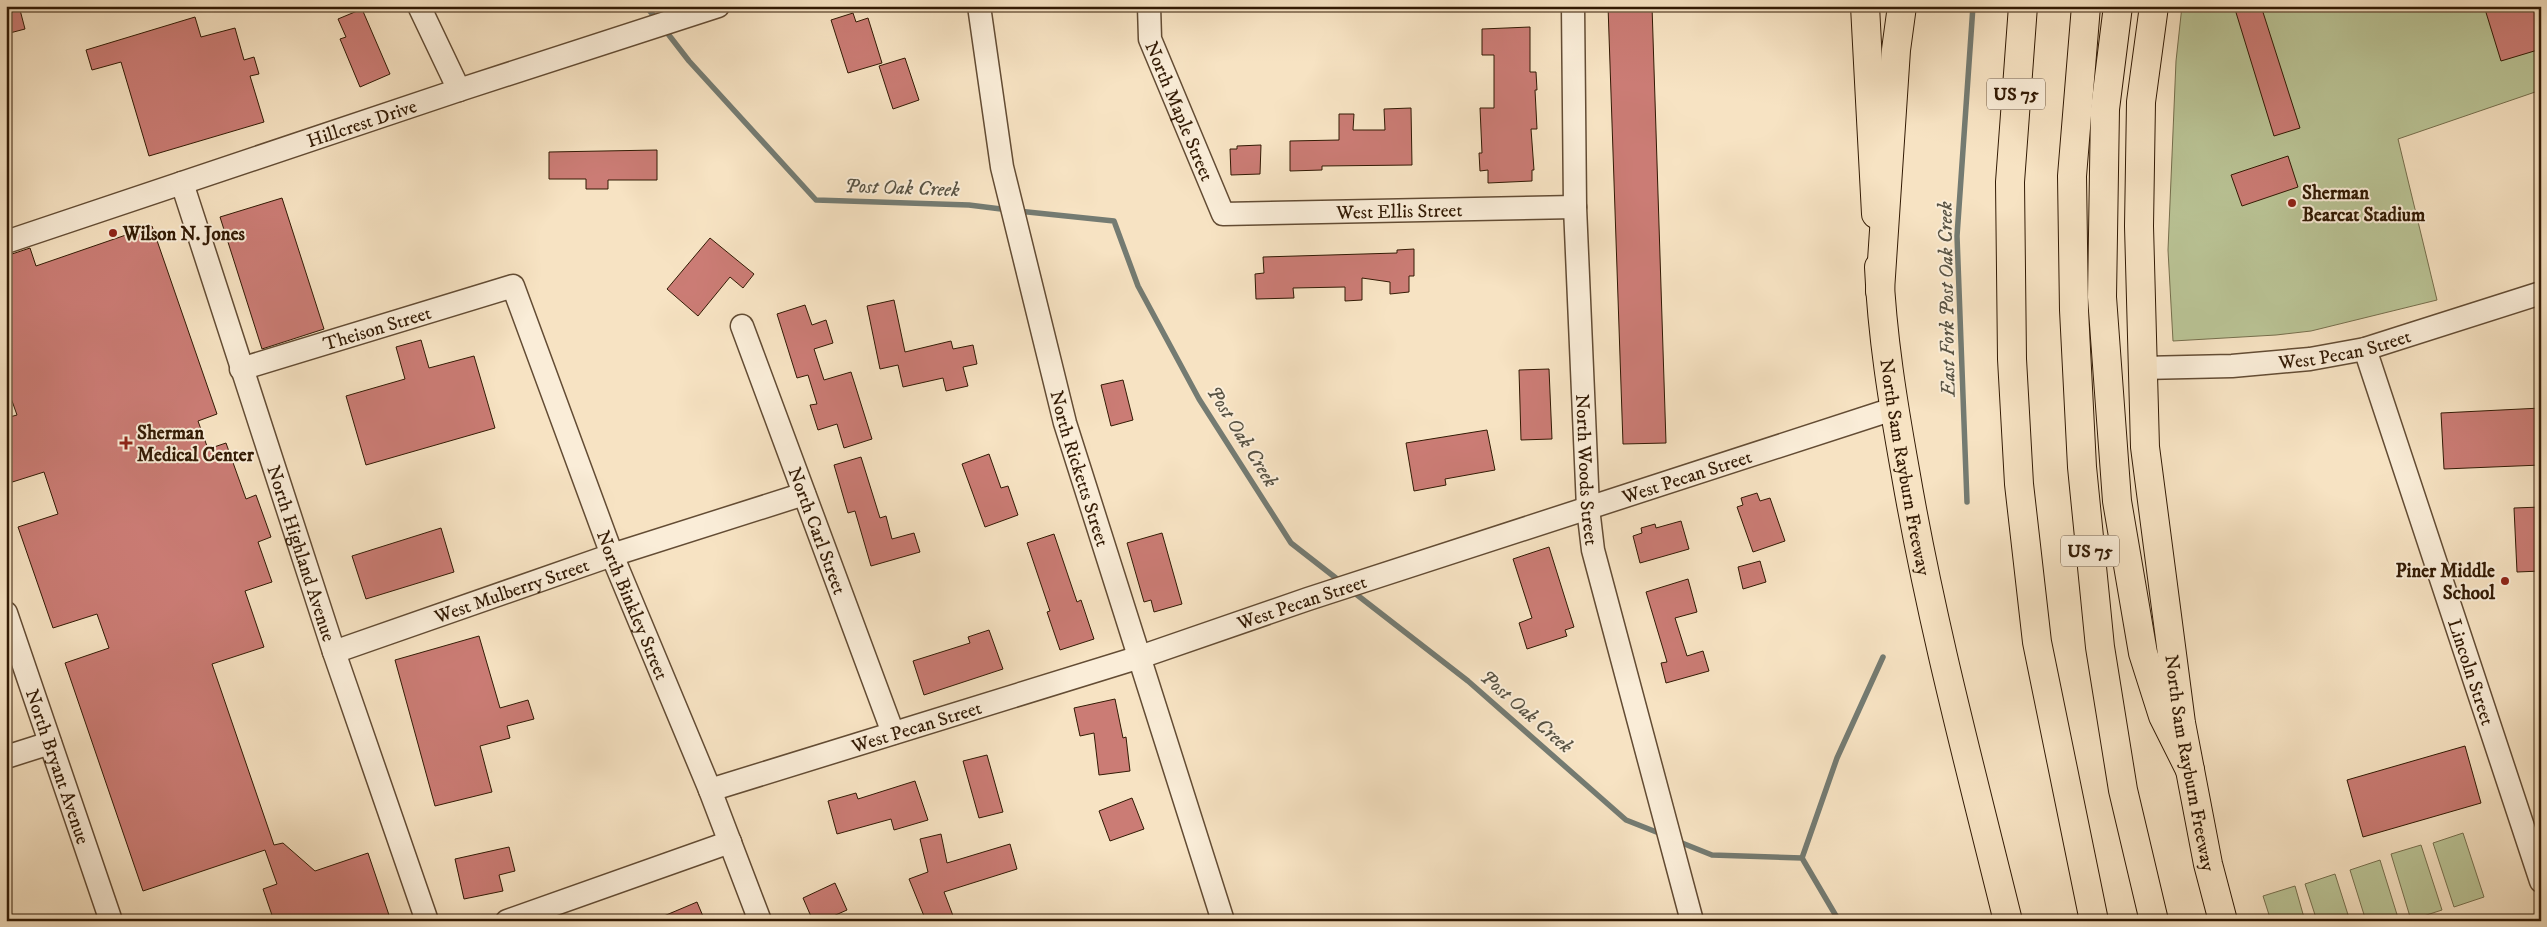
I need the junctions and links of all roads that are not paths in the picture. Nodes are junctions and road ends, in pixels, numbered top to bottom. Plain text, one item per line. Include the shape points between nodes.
1 (419, 6) edge
2 (718, 6) edge
3 (979, 6) edge
4 (1149, 6) edge
5 (1573, 6) edge
6 (1865, 6) edge
7 (1902, 6) edge
8 (2023, 6) edge
9 (2086, 6) edge
10 (2118, 6) edge
11 (2154, 6) edge
12 (459, 90) junction
13 (182, 183) junction
14 (1575, 206) junction
15 (1223, 214) joint
16 (6, 242) edge
17 (512, 286) joint
18 (1880, 291) junction
19 (2541, 294) edge
20 (742, 326) dead end
21 (2365, 349) junction
22 (2142, 368) junction
23 (241, 369) junction
24 (1893, 409) junction
25 (804, 494) junction
26 (1588, 508) junction
27 (612, 555) junction
28 (6, 613) edge
29 (334, 652) junction
30 (1140, 658) junction
31 (893, 733) junction
32 (50, 743) junction
33 (6, 757) edge
34 (2190, 770) junction
35 (710, 790) junction
36 (730, 842) junction
37 (2541, 881) edge
38 (111, 921) edge
39 (427, 921) edge
40 (507, 921) edge
41 (760, 921) edge
42 (1223, 921) edge
43 (1692, 921) edge
44 (2008, 921) edge
45 (2094, 921) edge
46 (2154, 921) edge
47 (2223, 921) edge

1 - 12 street
2 - 12 street, Hillcrest Drive
3 - 30 street, North Ricketts Street via 1002,168 1016,227 1065,423
4 - 15 street, North Maple Street via 1150,39
5 - 14 street, North Woods Street
6 - 18 main road, North Sam Rayburn Freeway
7 - 18 main road via 1885,190
8 - 45 main road, US 75 via 2010,182 2012,359 2019,484 2037,642
9 - 46 main road, US 75 via 2072,176 2074,310 2082,467 2100,647 2123,790
10 - 34 main road via 2105,109 2102,297 2117,501 2143,653 2163,716
11 - 22 main road, North Sam Rayburn Freeway via 2141,102
12 - 13 street, Hillcrest Drive
13 - 16 street, Hillcrest Drive
13 - 23 street, North Highland Avenue
14 - 15 street, West Ellis Street
14 - 26 street, North Woods Street
17 - 23 street, Theison Street
17 - 27 street, North Binkley Street
18 - 24 main road, North Sam Rayburn Freeway
19 - 21 street, West Pecan Street
20 - 25 street, North Carl Street
21 - 22 street, West Pecan Street via 2310,359 2232,366
21 - 37 street, Lincoln Street
22 - 34 main road, North Sam Rayburn Freeway via 2146,448 2160,566
23 - 29 street, North Highland Avenue
24 - 26 street, West Pecan Street
24 - 44 main road, North Sam Rayburn Freeway via 1944,668
25 - 27 street, West Mulberry Street
25 - 31 street, North Carl Street
26 - 30 street, West Pecan Street via 1308,599
26 - 43 street, North Woods Street via 1593,550
27 - 29 street, West Mulberry Street
27 - 35 street, North Binkley Street
28 - 32 street, North Bryant Avenue
29 - 39 street, North Highland Avenue
30 - 31 street, West Pecan Street
30 - 42 street, North Ricketts Street
31 - 35 street, West Pecan Street
32 - 33 street
32 - 38 street, North Bryant Avenue
34 - 47 main road, North Sam Rayburn Freeway
35 - 36 street, North Binkley Street
36 - 40 street
36 - 41 street, North Binkley Street

